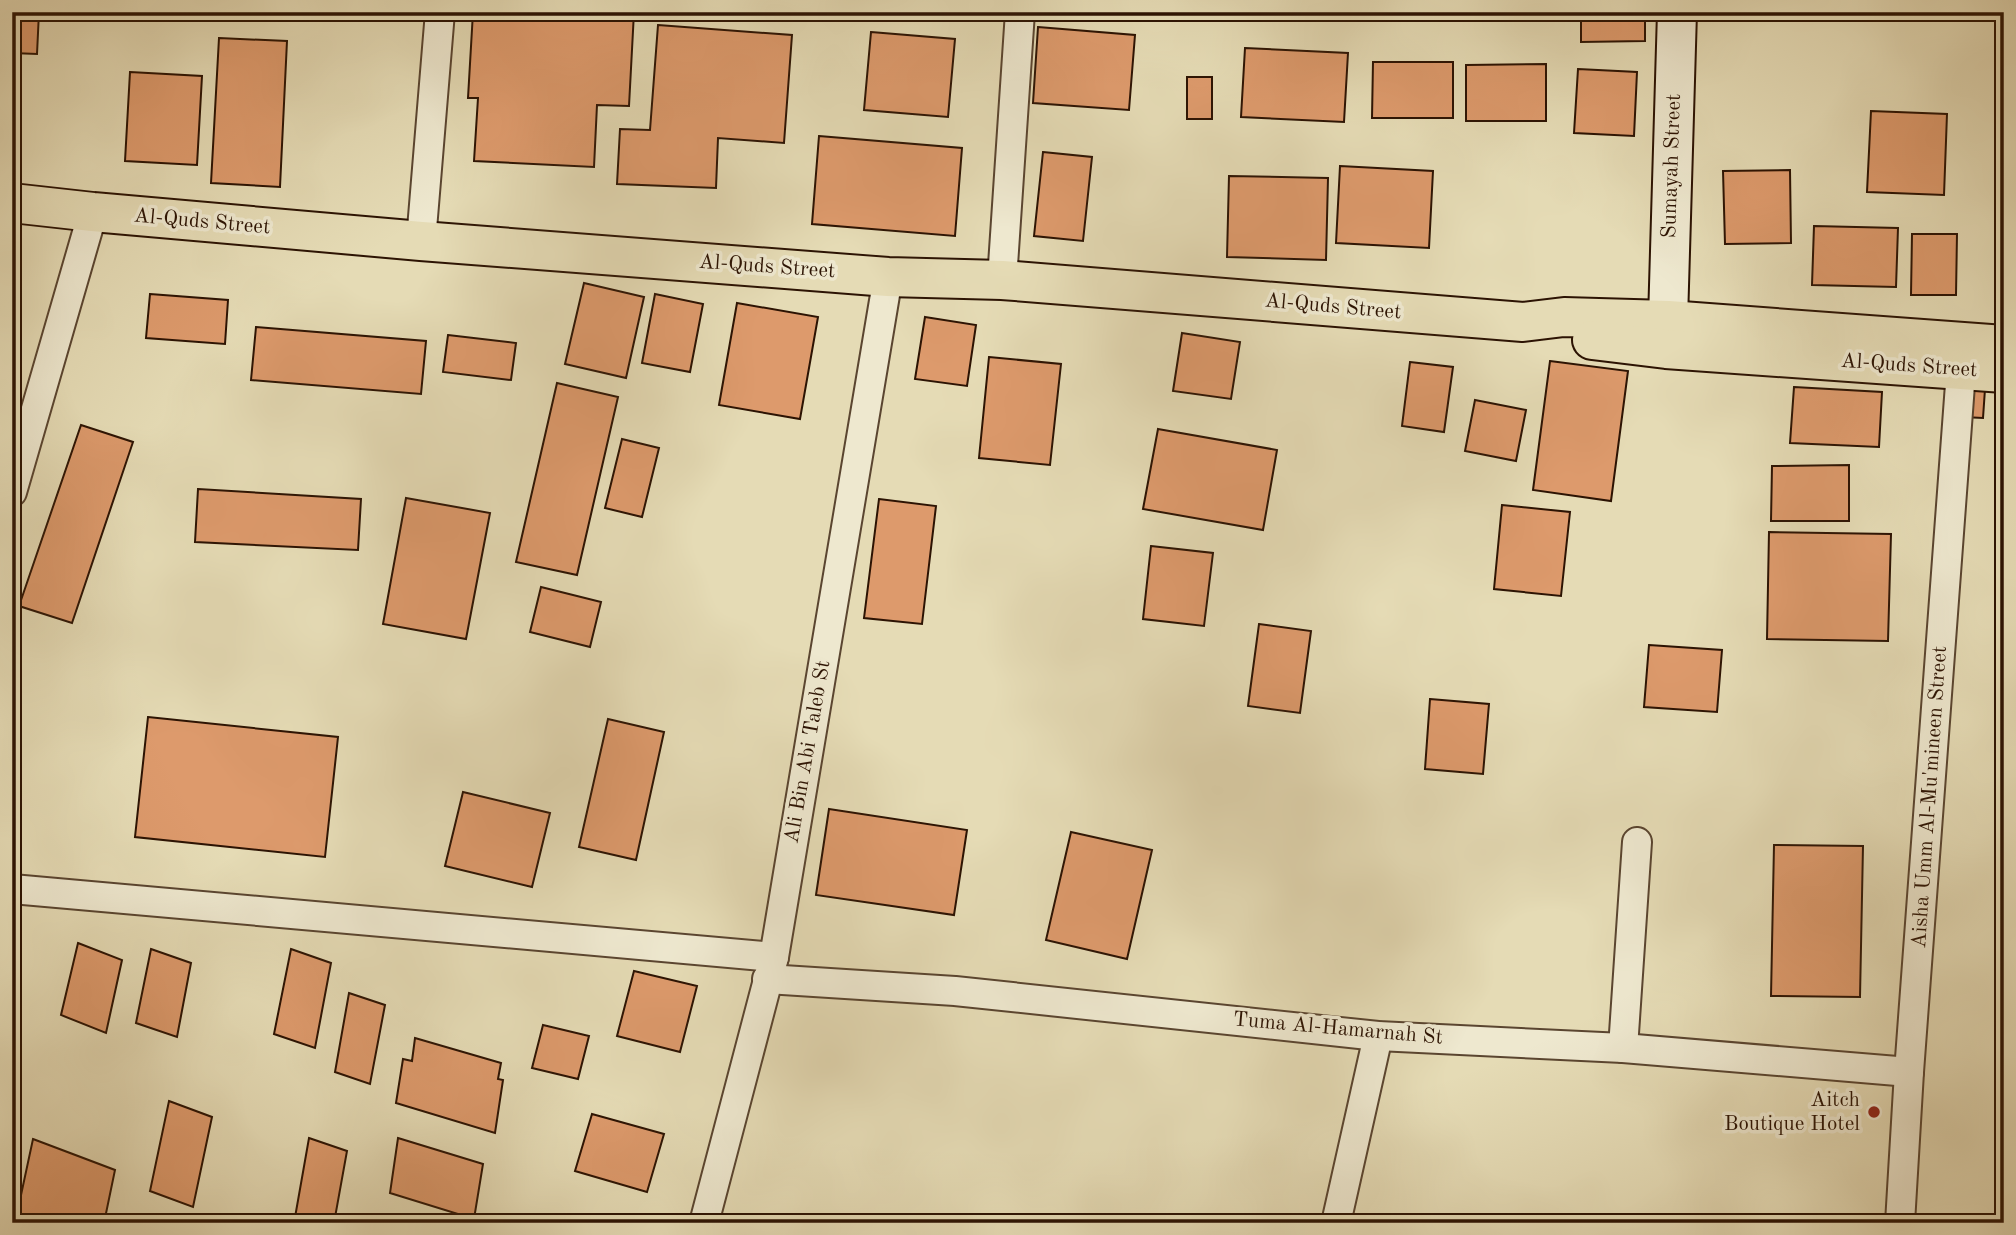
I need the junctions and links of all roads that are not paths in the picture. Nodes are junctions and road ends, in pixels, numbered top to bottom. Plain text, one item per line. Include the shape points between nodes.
1 (440, 12) edge
2 (1020, 12) edge
3 (1677, 12) edge
4 (12, 203) edge
5 (93, 212) junction
6 (421, 241) junction
7 (888, 277) junction
8 (1002, 280) junction
9 (1667, 334) junction
10 (2004, 345) edge
11 (1961, 371) junction
12 (2004, 373) edge
13 (12, 492) edge
14 (1637, 842) dead end
15 (12, 889) edge
16 (770, 968) junction
17 (1378, 1036) junction
18 (1623, 1048) junction
19 (1909, 1072) junction
20 (704, 1223) edge
21 (1336, 1223) edge
22 (1900, 1223) edge

1 - 6 street
2 - 8 street
3 - 9 main road, Sumayah Street
4 - 5 main road, Al-Quds Street
5 - 6 main road, Al-Quds Street
5 - 13 street
6 - 7 main road, Al-Quds Street
7 - 8 main road, Al-Quds Street
7 - 16 street, Ali Bin Abi Taleb St
8 - 9 main road, Al-Quds Street via 1523,322 1562,337
9 - 10 main road, Al-Quds Street
9 - 11 main road, Al-Quds Street
11 - 12 main road, Al-Quds Street
11 - 19 street, Aisha Umm Al-Mu'mineen Street
14 - 18 street
15 - 16 street, Tuma Al-Hamarnah St
16 - 17 street, Tuma Al-Hamarnah St
16 - 20 street, Ali Bin Abi Taleb St
17 - 18 street, Tuma Al-Hamarnah St
17 - 21 street
18 - 19 street, Tuma Al-Hamarnah St
19 - 22 street, Aisha Umm Al-Mu'mineen Street

